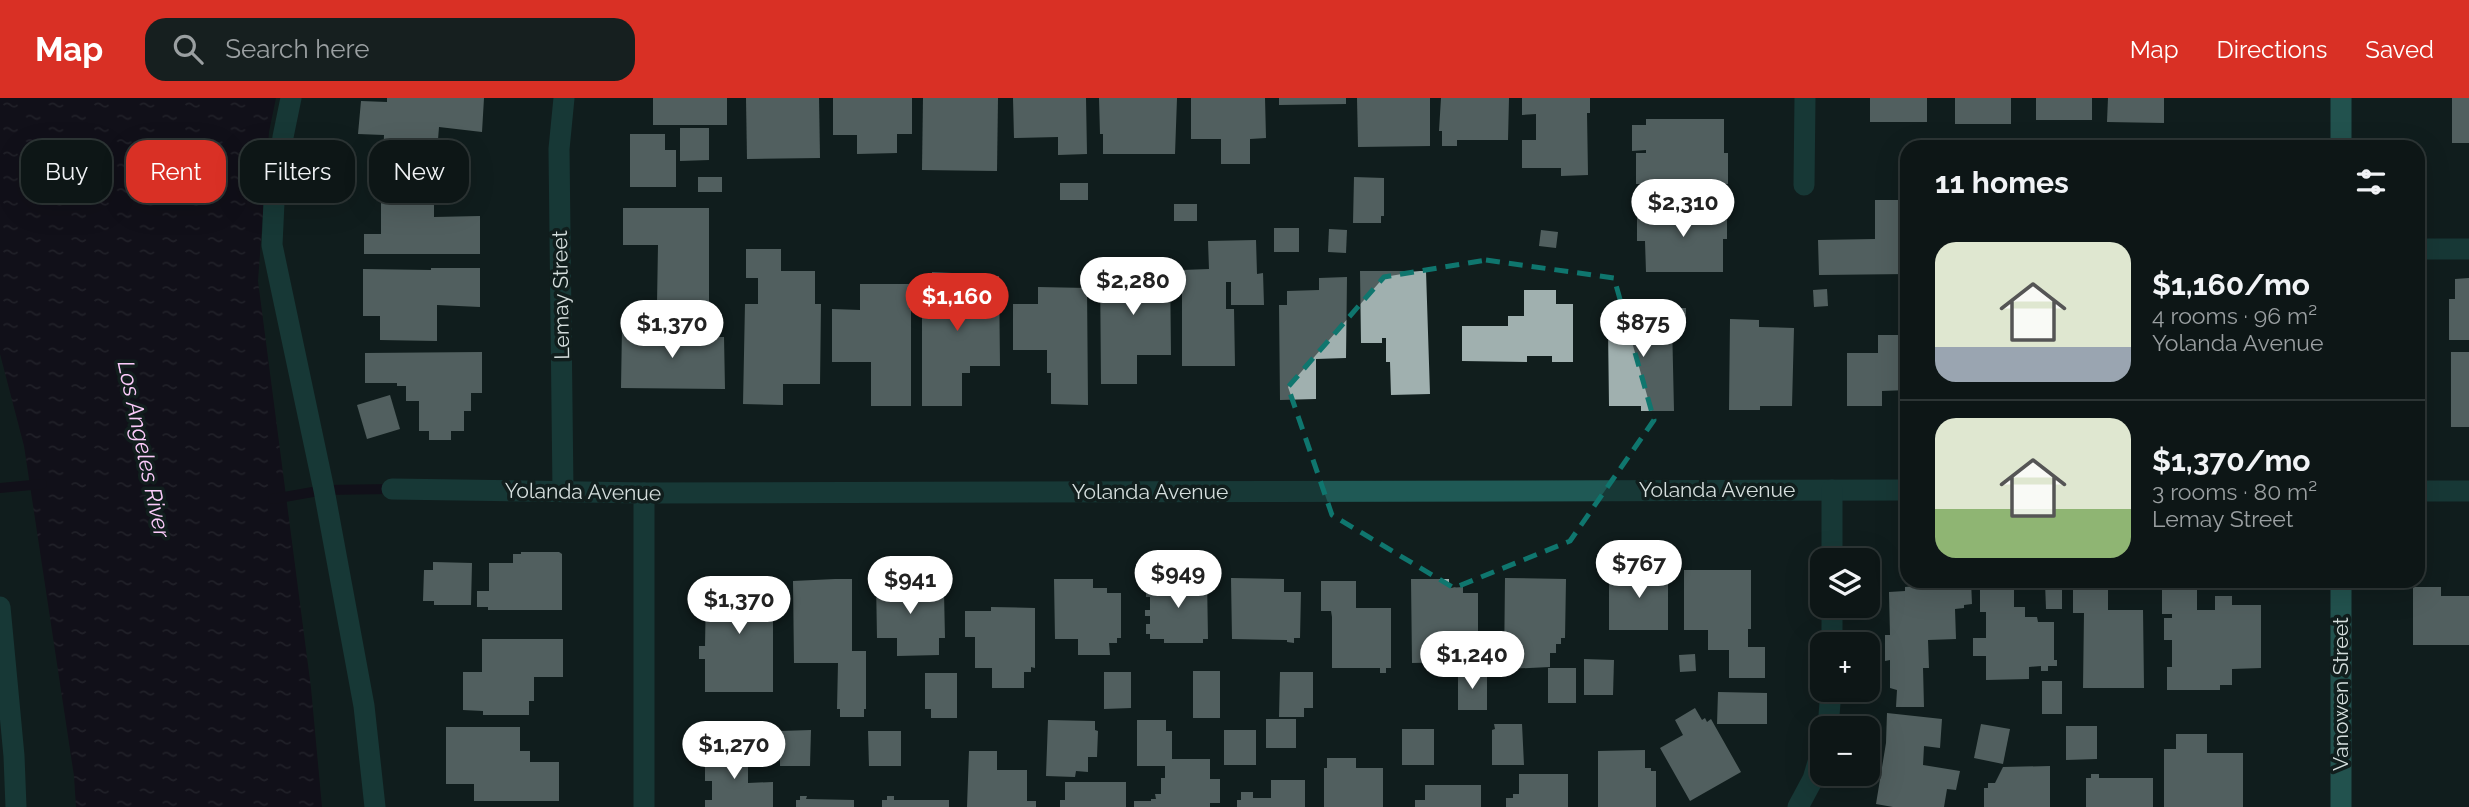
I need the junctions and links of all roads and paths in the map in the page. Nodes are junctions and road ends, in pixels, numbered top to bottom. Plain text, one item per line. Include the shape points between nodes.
1 (291, 98) edge
2 (564, 98) edge
3 (1805, 98) edge
4 (2341, 98) edge
5 (2341, 140) edge
6 (1804, 185) dead end
7 (2425, 249) edge
8 (2469, 249) edge
9 (392, 489) dead end
10 (1832, 490) junction
11 (1900, 490) edge
12 (563, 491) junction
13 (2425, 491) edge
14 (2469, 491) edge
15 (644, 493) junction
16 (1832, 548) edge
17 (2340, 588) edge
18 (0, 607) edge
19 (1810, 785) edge
20 (16, 807) edge
21 (374, 807) edge
22 (644, 807) edge
23 (1798, 807) edge
24 (2341, 807) edge

1 - 21 street via 274,202 272,245 364,706
2 - 12 street, Lemay Street via 559,149
3 - 6 street
4 - 5 main road
7 - 8 street
9 - 12 street, Yolanda Avenue
10 - 11 street, Yolanda Avenue
10 - 15 street, Yolanda Avenue
10 - 16 street
12 - 15 street, Yolanda Avenue
13 - 14 street
15 - 22 street
17 - 24 main road, Vanowen Street
18 - 20 street
19 - 23 street

